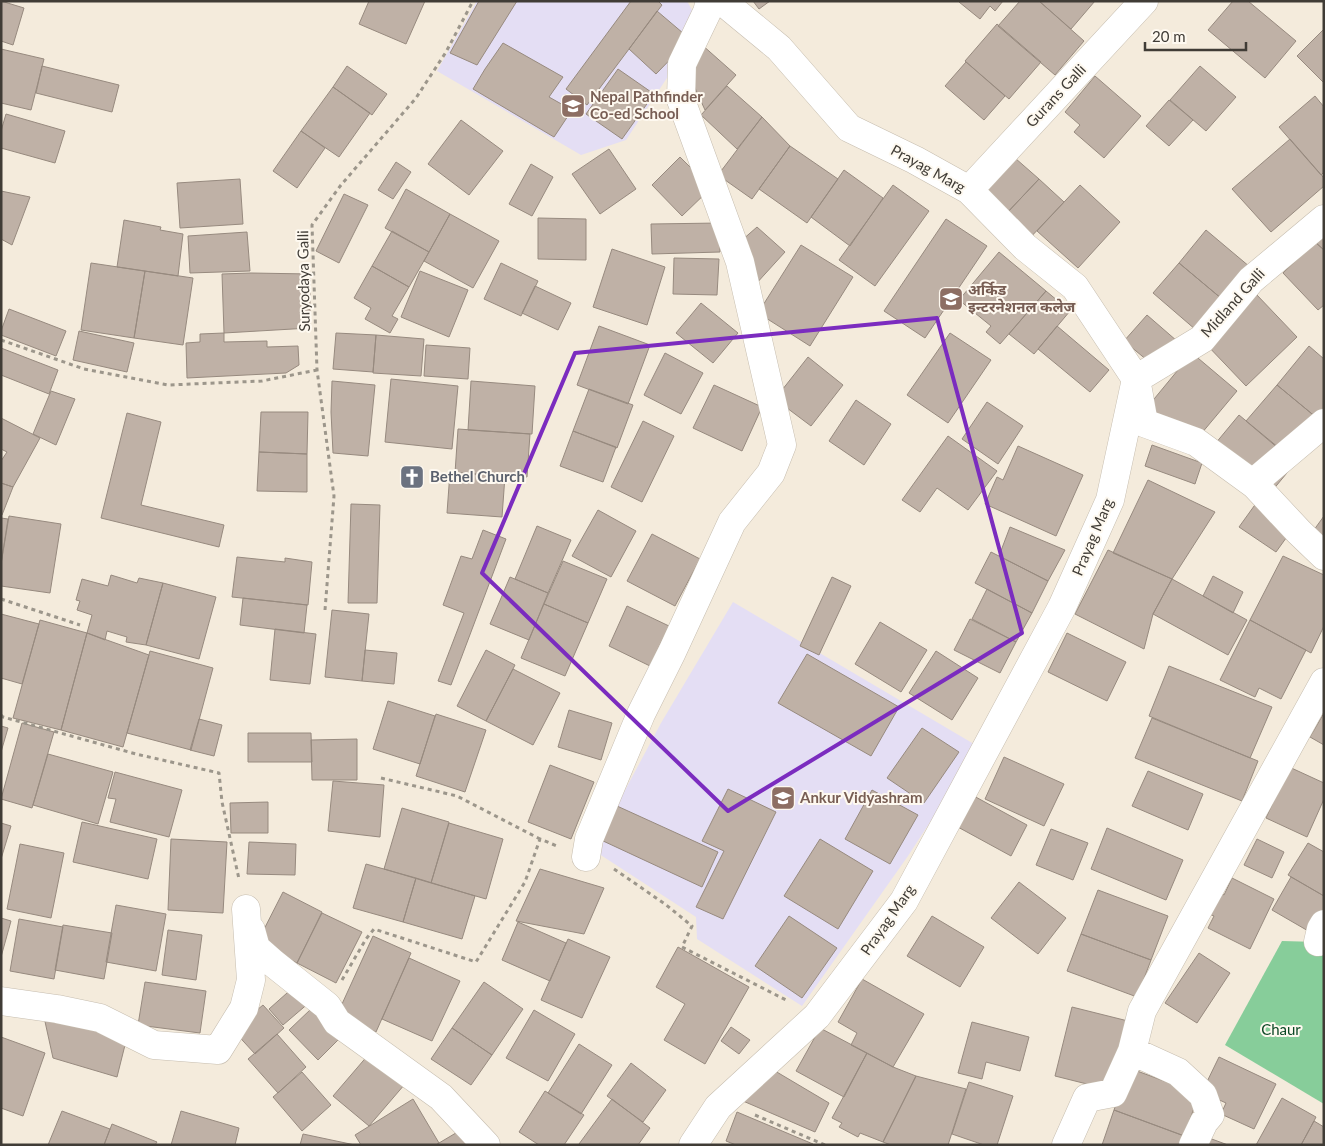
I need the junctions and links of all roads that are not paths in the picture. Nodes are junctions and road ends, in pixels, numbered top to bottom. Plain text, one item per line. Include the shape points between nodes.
1 (710, 1) edge
2 (722, 1) edge
3 (1144, 1) edge
4 (969, 190) junction
5 (1324, 219) edge
6 (1136, 379) junction
7 (1324, 423) edge
8 (1253, 483) junction
9 (1324, 556) edge
10 (1324, 682) edge
11 (586, 857) road end
12 (1, 1001) edge
13 (1132, 1051) junction
14 (486, 1145) edge
15 (693, 1145) edge
16 (1066, 1145) edge
17 (1193, 1145) edge

1 - 11 street via 682,64 681,100 740,262 782,446 771,473 732,522 641,714 588,839
2 - 4 street, Prayag Marg via 779,48 849,128
3 - 4 street, Gurans Galli
4 - 6 street, Prayag Marg via 1026,247 1075,288
5 - 6 street, Midland Galli via 1251,280 1202,339
6 - 8 street via 1144,424 1196,442
6 - 15 street, Prayag Marg via 1110,500 1062,607 904,901 817,1016 718,1107
7 - 8 street
8 - 9 street
10 - 13 street via 1142,1011
12 - 14 street via 100,1018 154,1045 218,1050 244,1008 251,980 246,909 256,948 327,1006 337,1022 441,1097
13 - 16 street via 1113,1093 1087,1098
13 - 17 street via 1178,1072 1203,1095 1210,1115

